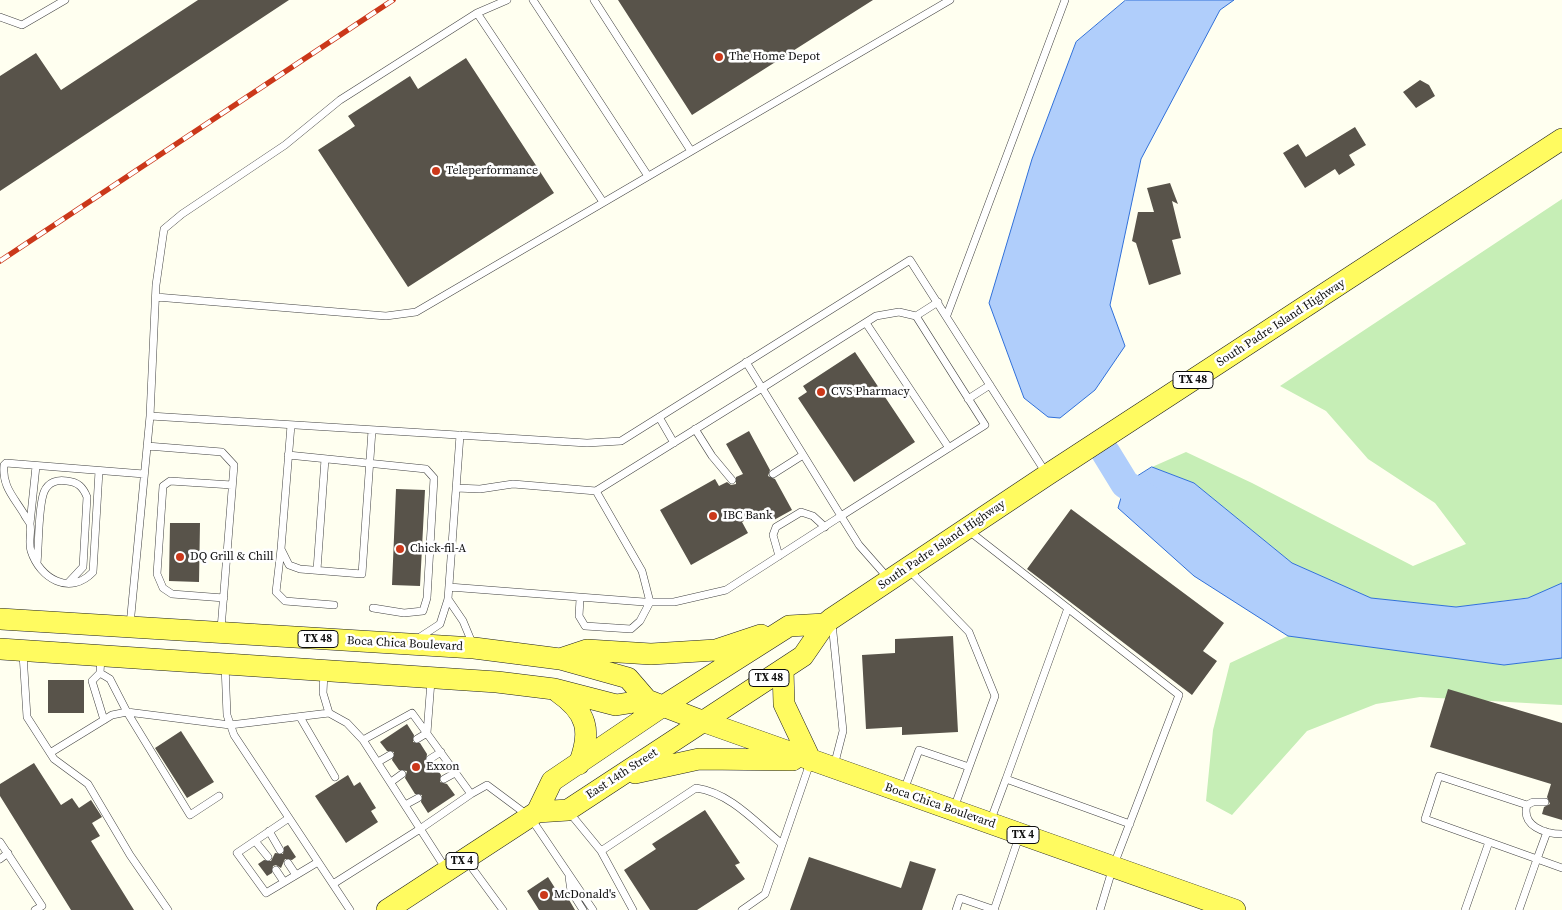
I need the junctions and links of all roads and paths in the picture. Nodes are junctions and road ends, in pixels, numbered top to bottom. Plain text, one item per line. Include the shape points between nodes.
1 (65, 0) edge
2 (507, 0) edge
3 (533, 0) edge
4 (594, 0) edge
5 (950, 0) edge
6 (1065, 0) edge
7 (478, 13) junction
8 (0, 17) edge
9 (1562, 138) edge
10 (691, 151) junction
11 (648, 176) junction
12 (603, 202) junction
13 (156, 298) junction
14 (938, 302) junction
15 (947, 315) junction
16 (916, 316) junction
17 (866, 323) junction
18 (746, 362) junction
19 (990, 385) junction
20 (762, 388) junction
21 (968, 398) junction
22 (150, 416) junction
23 (659, 417) junction
24 (291, 425) junction
25 (695, 429) junction
26 (372, 430) junction
27 (460, 435) junction
28 (674, 443) junction
29 (147, 446) junction
30 (949, 448) junction
31 (288, 455) junction
32 (803, 455) junction
33 (325, 459) junction
34 (370, 464) junction
35 (36, 466) junction
36 (99, 471) junction
37 (144, 474) junction
38 (773, 474) dead end
39 (1047, 475) junction
40 (732, 480) dead end
41 (232, 485) junction
42 (456, 488) junction
43 (596, 491) junction
44 (841, 516) junction
45 (30, 524) junction
46 (825, 527) junction
47 (966, 529) junction
48 (281, 549) junction
49 (779, 556) junction
50 (37, 563) junction
51 (908, 568) junction
52 (317, 570) junction
53 (890, 580) junction
54 (68, 583) junction
55 (449, 587) junction
56 (224, 598) junction
57 (448, 599) junction
58 (580, 599) junction
59 (650, 602) junction
60 (334, 605) dead end
61 (373, 608) dead end
62 (1068, 608) junction
63 (0, 619) edge
64 (828, 622) junction
65 (789, 626) junction
66 (129, 628) junction
67 (221, 634) junction
68 (409, 645) junction
69 (474, 648) junction
70 (0, 649) edge
71 (23, 651) junction
72 (560, 659) junction
73 (100, 665) junction
74 (225, 665) junction
75 (782, 669) junction
76 (324, 671) junction
77 (431, 678) junction
78 (554, 689) junction
79 (655, 703) junction
80 (127, 712) junction
81 (329, 713) junction
82 (300, 717) junction
83 (104, 720) junction
84 (702, 722) junction
85 (230, 725) junction
86 (427, 733) junction
87 (417, 739) dead end
88 (363, 740) junction
89 (441, 752) junction
90 (50, 753) junction
91 (390, 755) dead end
92 (430, 759) dead end
93 (811, 761) junction
94 (378, 762) junction
95 (579, 764) junction
96 (969, 767) junction
97 (833, 768) junction
98 (456, 772) junction
99 (402, 774) dead end
100 (335, 776) dead end
101 (616, 778) junction
102 (1006, 779) junction
103 (444, 780) dead end
104 (391, 782) junction
105 (903, 793) junction
106 (471, 794) junction
107 (219, 796) dead end
108 (418, 798) dead end
109 (1546, 802) dead end
110 (405, 805) junction
111 (1527, 805) junction
112 (568, 810) junction
113 (954, 811) junction
114 (534, 814) junction
115 (289, 818) junction
116 (990, 824) junction
117 (1130, 824) junction
118 (420, 830) junction
119 (269, 831) junction
120 (1547, 832) junction
121 (1020, 834) junction
122 (1562, 834) edge
123 (255, 841) junction
124 (0, 842) edge
125 (1489, 842) junction
126 (782, 844) junction
127 (280, 850) dead end
128 (601, 851) junction
129 (8, 854) junction
130 (268, 857) dead end
131 (0, 858) edge
132 (466, 859) junction
133 (1537, 859) junction
134 (318, 862) junction
135 (288, 863) dead end
136 (1114, 867) junction
137 (1562, 868) edge
138 (276, 870) dead end
139 (447, 871) junction
140 (569, 874) junction
141 (296, 875) junction
142 (284, 882) junction
143 (333, 884) junction
144 (390, 909) edge
145 (35, 910) edge
146 (168, 910) edge
147 (350, 910) edge
148 (503, 910) edge
149 (583, 910) edge
150 (593, 910) edge
151 (632, 910) edge
152 (742, 910) edge
153 (956, 910) edge
154 (995, 910) edge
155 (1100, 910) edge
156 (1235, 910) edge
157 (1466, 910) edge
158 (1519, 910) edge

1 - 8 lane via 22,25
2 - 7 lane
3 - 11 lane
4 - 10 lane
5 - 10 lane
6 - 15 lane
7 - 12 lane
7 - 13 lane via 340,100 285,145 164,229
9 - 39 main road, South Padre Island Highway / TX 48
10 - 11 lane
11 - 12 lane
12 - 13 lane via 416,312 386,316
13 - 22 lane
14 - 15 lane
14 - 16 lane
14 - 18 lane via 910,260
15 - 19 lane
16 - 17 lane via 899,312 876,316
16 - 21 lane
17 - 20 lane
17 - 30 lane
18 - 20 lane
18 - 23 lane
19 - 21 lane
19 - 39 lane
20 - 25 lane
20 - 32 lane
21 - 30 lane via 985,425
22 - 24 lane
22 - 29 lane
23 - 27 lane via 621,441 587,444
23 - 28 lane
24 - 26 lane
24 - 31 lane
25 - 28 lane
25 - 40 lane
26 - 27 lane
26 - 34 lane
27 - 42 lane
28 - 43 lane
29 - 37 lane
29 - 41 lane via 222,452 234,465
30 - 44 lane
31 - 33 lane
31 - 48 lane
32 - 38 lane
32 - 44 lane
33 - 34 lane
33 - 52 lane
34 - 52 lane via 362,574
34 - 61 lane via 426,469 434,478 427,598 423,611 404,613
35 - 36 lane
35 - 45 lane
35 - 45 lane via 4,465 3,480
36 - 37 lane
36 - 54 lane via 93,572 87,578
37 - 66 lane
39 - 47 main road, South Padre Island Highway / TX 48
41 - 56 lane
41 - 56 lane via 170,481 163,486 158,574 163,588 172,594
42 - 43 lane via 480,489 513,484
42 - 55 lane
43 - 59 lane via 642,571
44 - 46 lane
44 - 53 lane via 859,545
45 - 50 lane via 31,552
46 - 49 lane
46 - 49 lane via 813,516 801,512 776,527 773,535
47 - 51 main road, South Padre Island Highway / TX 48
47 - 62 lane
48 - 52 lane via 289,565
48 - 60 lane via 276,592 285,601
49 - 59 lane via 726,590 674,602
50 - 54 lane via 49,578
50 - 54 lane via 44,491 60,480 78,484 87,497 82,568
51 - 53 main road, South Padre Island Highway / TX 48
51 - 96 lane via 969,632 994,696
53 - 64 main road, South Padre Island Highway / TX 48
55 - 57 lane
55 - 58 lane
56 - 67 lane
57 - 68 lane via 440,624
57 - 69 lane via 463,621
58 - 59 lane
58 - 59 lane via 579,616 585,626 601,628 630,629 640,622
62 - 102 lane
62 - 117 lane via 1180,695
63 - 66 main road, Boca Chica Boulevard / TX 48
64 - 65 main road, TX 48
64 - 75 main road, South Padre Island Highway / TX 48 via 803,656
64 - 97 lane via 843,731
65 - 72 main road, TX 48 via 716,650 651,654 586,650
65 - 79 main road
66 - 67 main road, Boca Chica Boulevard / TX 48
67 - 68 main road, Boca Chica Boulevard / TX 48
68 - 69 main road, Boca Chica Boulevard / TX 48
69 - 72 main road, Boca Chica Boulevard / TX 48
70 - 71 main road
71 - 73 main road
71 - 90 lane via 27,718
72 - 79 main road, Boca Chica Boulevard / TX 48 via 628,678
73 - 74 main road
73 - 80 lane
73 - 83 lane via 92,681
74 - 76 main road
74 - 85 lane via 224,688
75 - 84 main road, South Padre Island Highway / TX 48
75 - 93 main road via 784,704
76 - 77 main road
76 - 81 lane via 323,693
77 - 78 main road
77 - 86 lane
78 - 79 main road via 616,705
78 - 95 main road via 574,704 583,719 585,748
79 - 84 main road, Boca Chica Boulevard / TX 4
79 - 95 main road
80 - 83 lane
80 - 85 lane
80 - 107 lane via 190,815
81 - 82 lane
81 - 88 lane via 348,723
82 - 85 lane
82 - 100 lane
83 - 90 lane
84 - 93 main road, Boca Chica Boulevard / TX 4
84 - 101 main road, East 14th Street
85 - 115 lane
86 - 87 lane
86 - 88 lane via 412,713
86 - 89 lane
88 - 94 lane
89 - 92 lane
89 - 98 lane
90 - 146 lane via 88,784 130,855
91 - 94 lane
93 - 97 main road, Boca Chica Boulevard / TX 4
93 - 101 main road, TX 4 via 699,759
93 - 126 lane
94 - 104 lane
95 - 114 main road via 552,781
96 - 105 lane via 919,750
96 - 113 lane
97 - 105 main road, Boca Chica Boulevard / TX 4
98 - 103 lane
98 - 106 lane
99 - 104 lane
101 - 112 main road, East 14th Street / TX 4
102 - 116 lane
102 - 117 lane
104 - 110 lane
105 - 113 main road, Boca Chica Boulevard / TX 4
106 - 114 lane via 487,785
106 - 118 lane
108 - 110 lane
109 - 111 lane
110 - 118 lane
111 - 120 lane via 1525,812 1529,821 1537,829
111 - 125 lane via 1439,776 1425,819
112 - 114 main road, East 14th Street / TX 4
112 - 128 lane
113 - 116 main road, Boca Chica Boulevard / TX 4
114 - 132 main road, East 14th Street / TX 4
114 - 140 lane
115 - 119 lane
115 - 134 lane
116 - 121 main road, Boca Chica Boulevard / TX 4
117 - 136 lane
118 - 139 lane
118 - 143 lane
119 - 123 lane
119 - 127 lane
120 - 122 lane
120 - 133 lane
121 - 136 main road, Boca Chica Boulevard / TX 4
121 - 154 lane
123 - 130 lane
123 - 142 lane via 237,854 266,892
124 - 129 lane
125 - 133 lane
125 - 157 lane
126 - 128 lane via 727,798 696,788
126 - 152 lane via 765,894
128 - 151 lane
129 - 131 lane
129 - 145 lane via 42,906
132 - 139 main road, East 14th Street / TX 4
132 - 148 lane
133 - 137 lane
133 - 158 lane
134 - 141 lane
134 - 143 lane
135 - 141 lane
136 - 155 lane
136 - 156 main road, Boca Chica Boulevard / TX 4
138 - 142 lane
139 - 144 main road, East 14th Street / TX 4
140 - 149 lane via 571,892
140 - 150 lane
141 - 142 lane
143 - 147 lane
153 - 154 lane via 960,898

